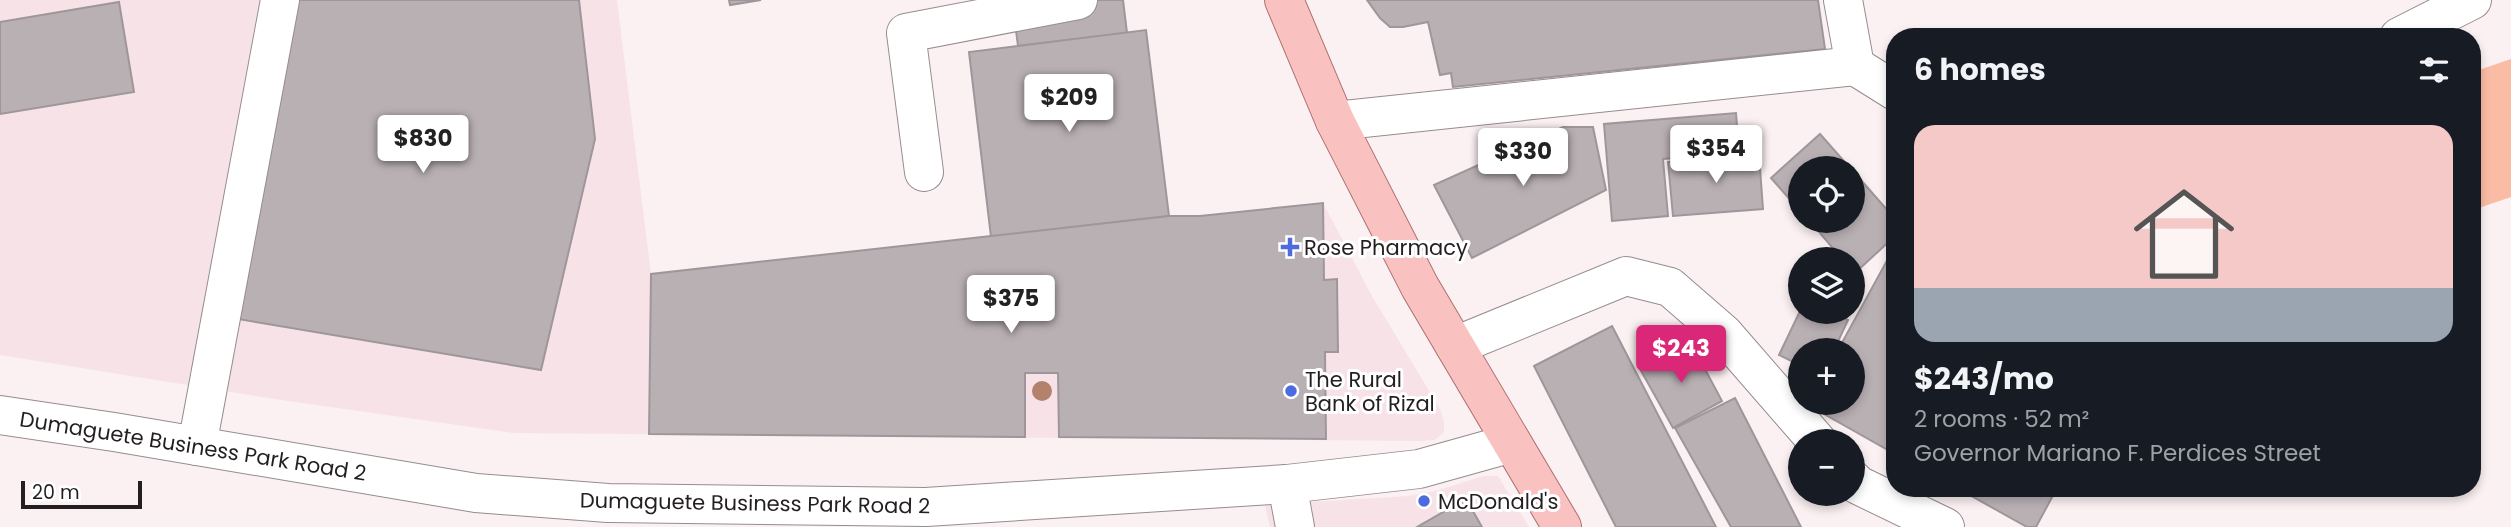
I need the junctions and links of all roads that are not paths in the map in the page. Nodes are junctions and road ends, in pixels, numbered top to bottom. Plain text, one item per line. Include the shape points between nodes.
1 (280, 0) edge
2 (1078, 0) edge
3 (1284, 0) edge
4 (1843, 0) edge
5 (2472, 0) edge
6 (2417, 28) edge
7 (1855, 66) junction
8 (1886, 85) edge
9 (1335, 121) junction
10 (924, 172) dead end
11 (1455, 346) junction
12 (0, 415) edge
13 (1807, 429) edge
14 (1512, 443) junction
15 (197, 446) junction
16 (1287, 484) junction
17 (1865, 488) edge
18 (1295, 527) edge
19 (1562, 527) edge
20 (1945, 527) edge

1 - 15 street
2 - 10 street via 905,33
3 - 9 main road
4 - 7 street
5 - 6 street
7 - 8 street
7 - 9 street
9 - 11 main road
11 - 13 street via 1626,276 1670,287 1723,333
11 - 14 main road
12 - 15 street, Dumaguete Business Park Road 2
14 - 16 street, Dumaguete Business Park Road 2 via 1419,469
14 - 19 main road
15 - 16 street, Dumaguete Business Park Road 2 via 476,493 608,503 926,507
16 - 18 street
17 - 20 street

